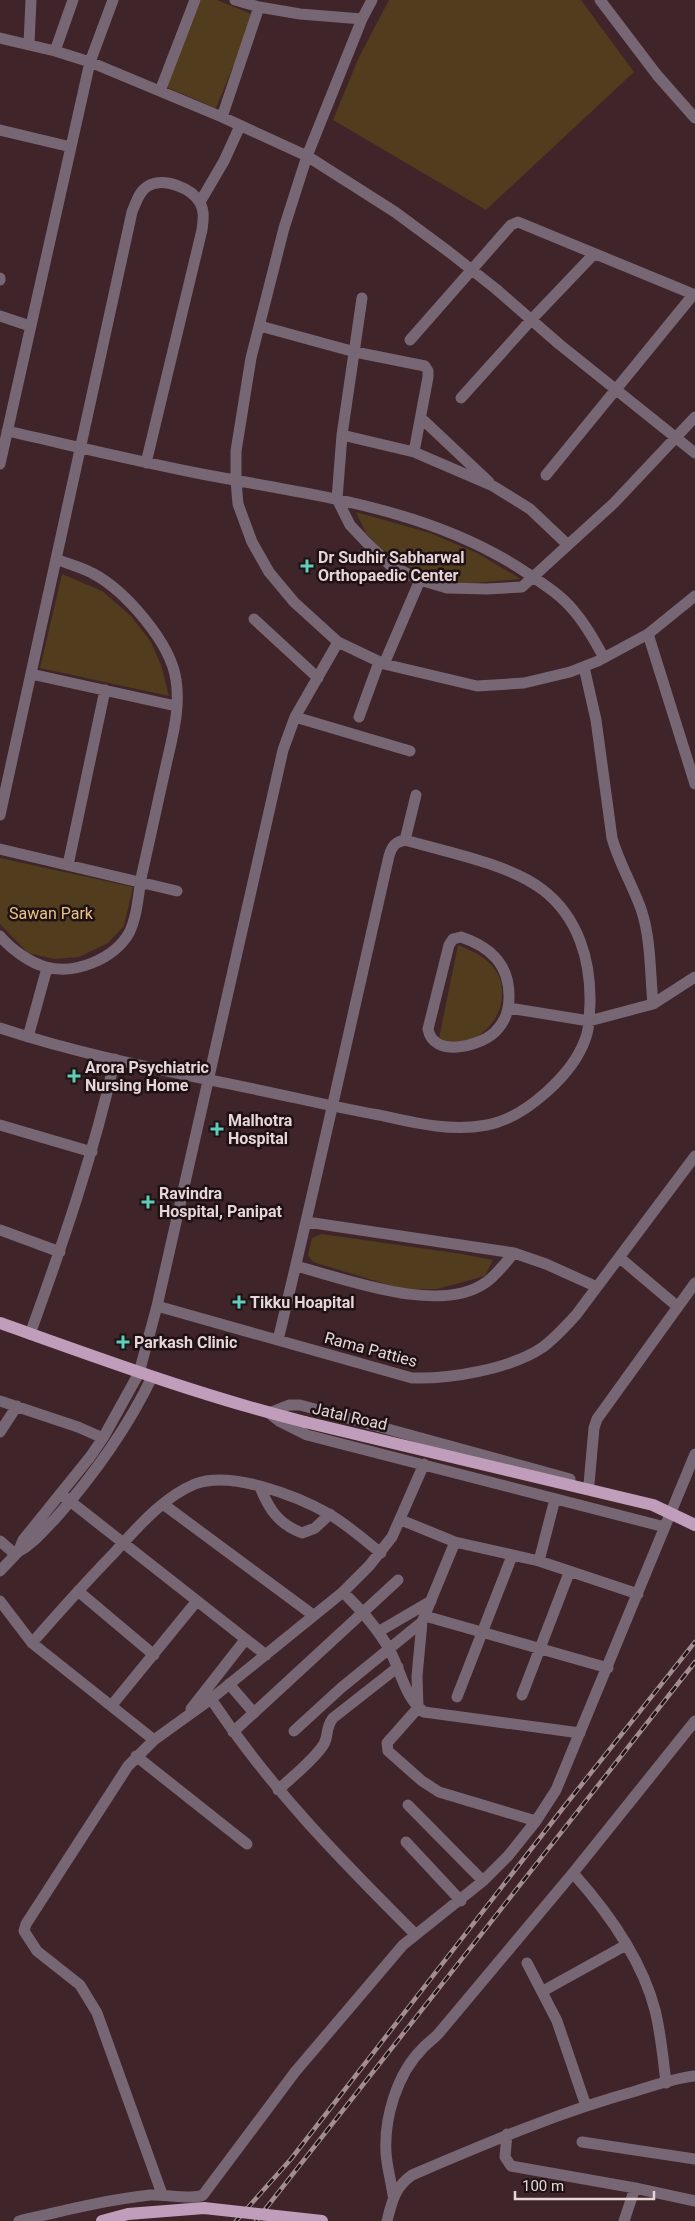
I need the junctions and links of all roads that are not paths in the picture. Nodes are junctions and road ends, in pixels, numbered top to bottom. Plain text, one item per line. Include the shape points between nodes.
1 (31, 0) edge
2 (73, 0) edge
3 (113, 0) edge
4 (195, 0) edge
5 (235, 0) edge
6 (372, 0) edge
7 (600, 0) edge
8 (259, 8) junction
9 (362, 19) junction
10 (0, 38) edge
11 (29, 44) junction
12 (55, 51) junction
13 (90, 62) junction
14 (160, 91) junction
15 (222, 117) junction
16 (695, 118) edge
17 (240, 126) junction
18 (0, 130) edge
19 (71, 147) junction
20 (307, 156) junction
21 (200, 202) junction
22 (594, 254) junction
23 (472, 270) junction
24 (694, 295) edge
25 (362, 298) dead end
26 (0, 316) edge
27 (531, 320) junction
28 (30, 326) junction
29 (260, 326) junction
30 (410, 340) dead end
31 (355, 352) junction
32 (615, 390) junction
33 (462, 398) dead end
34 (695, 417) edge
35 (421, 418) junction
36 (7, 431) junction
37 (342, 435) junction
38 (676, 439) junction
39 (79, 447) junction
40 (414, 452) junction
41 (695, 452) edge
42 (146, 463) junction
43 (0, 464) edge
44 (546, 476) dead end
45 (236, 480) junction
46 (492, 486) junction
47 (337, 499) junction
48 (568, 545) junction
49 (56, 559) junction
50 (533, 577) junction
51 (420, 580) junction
52 (695, 596) edge
53 (254, 619) dead end
54 (648, 634) junction
55 (338, 642) junction
56 (604, 658) junction
57 (381, 663) junction
58 (584, 666) junction
59 (31, 674) junction
60 (318, 678) junction
61 (105, 690) junction
62 (176, 706) junction
63 (295, 717) junction
64 (358, 717) dead end
65 (410, 751) dead end
66 (694, 778) edge
67 (416, 795) dead end
68 (0, 815) edge
69 (405, 840) junction
70 (0, 849) edge
71 (68, 865) junction
72 (140, 881) junction
73 (177, 891) dead end
74 (0, 936) edge
75 (47, 968) junction
76 (695, 977) edge
77 (653, 1004) junction
78 (509, 1008) junction
79 (589, 1021) junction
80 (0, 1028) edge
81 (28, 1037) junction
82 (115, 1059) junction
83 (208, 1079) junction
84 (332, 1106) junction
85 (1, 1127) edge
86 (92, 1152) junction
87 (695, 1156) edge
88 (307, 1222) junction
89 (0, 1230) edge
90 (60, 1252) junction
91 (514, 1254) junction
92 (620, 1258) junction
93 (296, 1266) junction
94 (695, 1283) edge
95 (598, 1287) junction
96 (157, 1306) junction
97 (678, 1307) junction
98 (0, 1324) edge
99 (30, 1334) junction
100 (278, 1340) junction
101 (145, 1375) junction
102 (0, 1401) edge
103 (16, 1406) junction
104 (269, 1413) junction
105 (0, 1432) edge
106 (103, 1438) junction
107 (695, 1454) edge
108 (424, 1464) junction
109 (589, 1484) junction
110 (260, 1487) junction
111 (61, 1494) junction
112 (556, 1499) junction
113 (70, 1501) junction
114 (163, 1504) junction
115 (674, 1505) junction
116 (330, 1514) junction
117 (401, 1520) junction
118 (695, 1525) edge
119 (665, 1527) junction
120 (0, 1542) edge
121 (455, 1542) junction
122 (122, 1544) junction
123 (17, 1553) junction
124 (381, 1553) junction
125 (512, 1556) junction
126 (540, 1561) junction
127 (0, 1571) edge
128 (569, 1573) junction
129 (398, 1580) dead end
130 (78, 1591) junction
131 (343, 1592) junction
132 (638, 1594) junction
133 (0, 1601) edge
134 (431, 1601) junction
135 (196, 1602) junction
136 (364, 1612) junction
137 (313, 1615) junction
138 (423, 1619) junction
139 (378, 1632) junction
140 (482, 1633) junction
141 (245, 1640) junction
142 (32, 1643) junction
143 (389, 1648) junction
144 (539, 1650) junction
145 (154, 1655) junction
146 (266, 1655) junction
147 (398, 1667) junction
148 (608, 1668) junction
149 (230, 1684) junction
150 (522, 1694) dead end
151 (457, 1697) dead end
152 (211, 1699) junction
153 (112, 1705) junction
154 (418, 1708) junction
155 (254, 1713) junction
156 (182, 1720) junction
157 (695, 1721) edge
158 (294, 1730) dead end
159 (233, 1732) junction
160 (580, 1733) junction
161 (154, 1740) junction
162 (136, 1756) junction
163 (278, 1790) junction
164 (408, 1805) dead end
165 (536, 1820) junction
166 (406, 1842) dead end
167 (247, 1844) dead end
168 (573, 1874) junction
169 (483, 1881) junction
170 (461, 1901) junction
171 (415, 1934) junction
172 (626, 1945) junction
173 (527, 1963) dead end
174 (543, 1990) junction
175 (694, 2076) edge
176 (666, 2083) junction
177 (695, 2088) edge
178 (586, 2106) junction
179 (507, 2134) junction
180 (582, 2142) dead end
181 (695, 2159) edge
182 (634, 2188) junction
183 (162, 2194) junction
184 (393, 2195) junction
185 (695, 2201) edge
186 (19, 2221) edge
187 (102, 2221) edge
188 (322, 2221) edge
189 (387, 2221) edge
190 (624, 2221) edge

1 - 11 street
2 - 12 street
3 - 13 street
4 - 14 street
5 - 8 street
6 - 9 street
7 - 16 street via 657,75
8 - 9 street
8 - 15 street
9 - 20 street
10 - 11 street
11 - 12 street
12 - 13 street
13 - 14 street
13 - 19 street
14 - 15 street
15 - 17 street
17 - 20 street
17 - 21 street
18 - 19 street
19 - 28 street
20 - 23 street via 395,212
20 - 29 street via 284,228
21 - 39 street via 176,185 162,182 148,186 139,196 132,212
21 - 42 street via 204,215 202,230
22 - 23 street via 518,222 511,225
22 - 24 street
22 - 27 street
23 - 27 street
23 - 30 street
24 - 32 street
25 - 31 street
26 - 28 street
27 - 32 street
27 - 33 street
28 - 36 street
29 - 31 street
29 - 45 street via 251,358 236,450
31 - 35 street via 425,366 428,377
31 - 37 street
32 - 38 street
32 - 44 street
34 - 38 street
35 - 40 street
35 - 46 street
36 - 39 street
36 - 43 street
37 - 40 street
37 - 47 street
38 - 41 street
38 - 48 street
39 - 42 street
39 - 49 street
40 - 46 street
42 - 45 street
45 - 47 street
45 - 55 street via 238,504 252,542 269,572 294,602
46 - 48 street via 530,509
47 - 50 street via 398,514 448,532 489,550
47 - 51 street via 350,525 367,543 390,565
48 - 50 street
49 - 59 street
49 - 62 street via 92,573 115,588 141,616 166,651 176,680
50 - 51 street via 522,587 487,589 447,588
50 - 56 street via 573,609
51 - 57 street
52 - 54 street
53 - 60 street
54 - 56 street
54 - 66 street
55 - 57 street
55 - 60 street
56 - 58 street
57 - 58 street via 477,686 524,683
57 - 64 street
58 - 77 street via 596,720 612,838 645,923
59 - 61 street
59 - 68 street
60 - 63 street
61 - 62 street
61 - 71 street
62 - 72 street via 177,717
63 - 65 street
63 - 83 street via 283,750
67 - 69 street
69 - 79 street via 523,877 562,908 582,942 588,964
69 - 84 street via 392,846 389,856
70 - 71 street
71 - 72 street
72 - 73 street
72 - 75 street via 134,921 118,946 85,966
74 - 75 street via 27,958
75 - 81 street
76 - 77 street
77 - 79 street
78 - 78 street via 510,982 503,967 478,942 461,937 454,939 449,945 428,1029 433,1042 443,1047 456,1047 488,1037 504,1021
78 - 79 street
79 - 84 street via 581,1050 550,1089 513,1116 490,1125 438,1127
80 - 81 street
81 - 82 street
82 - 83 street
82 - 86 street
83 - 84 street
83 - 96 street
84 - 88 street
85 - 86 street
86 - 90 street
87 - 92 street, Rama Patties
88 - 91 street
88 - 93 street
89 - 90 street
90 - 99 street
91 - 93 street via 485,1283 471,1290 436,1297 420,1297
91 - 95 street
92 - 95 street, Rama Patties
92 - 97 street
93 - 100 street
94 - 97 street
95 - 100 street, Rama Patties via 576,1315 543,1347 519,1359 454,1376 412,1378
96 - 100 street, Rama Patties
96 - 101 street
97 - 109 street via 597,1418
98 - 99 main road, Jatal Road
99 - 101 main road, Jatal Road
101 - 104 main road, Jatal Road
101 - 106 street
101 - 113 street via 127,1424
102 - 103 street
103 - 105 street
103 - 106 street
104 - 108 street via 307,1435
104 - 109 street via 289,1405 300,1405
104 - 118 main road, Jatal Road, bridge via 654,1505
106 - 111 street
107 - 115 street
108 - 112 street
108 - 117 street
109 - 115 street
110 - 114 street via 213,1480 182,1491
110 - 116 street
110 - 116 street via 273,1514 302,1533 316,1528
111 - 113 street
111 - 123 street via 23,1540
112 - 119 street
112 - 126 street
113 - 122 street
113 - 123 street via 34,1541
114 - 122 street
114 - 137 street
115 - 119 street
116 - 124 street
117 - 121 street
117 - 124 street
119 - 132 street
120 - 123 street
121 - 125 street
121 - 134 street
122 - 130 street
122 - 135 street
123 - 127 street
124 - 131 street
125 - 126 street
125 - 140 street
126 - 128 street
128 - 132 street
128 - 144 street
129 - 136 street
130 - 142 street
130 - 145 street
131 - 136 street
131 - 137 street
132 - 148 street
133 - 142 street
134 - 138 street
134 - 139 street
135 - 141 street
135 - 145 street
136 - 139 street
136 - 155 street
137 - 146 street
138 - 140 street
138 - 143 street
138 - 154 street via 417,1676
139 - 143 street
140 - 144 street
140 - 151 street
141 - 146 street
141 - 156 street
142 - 153 street
143 - 147 street
143 - 158 street
144 - 148 street
144 - 150 street
145 - 153 street
146 - 149 street
147 - 154 street
147 - 163 street via 333,1718 326,1728 327,1737 322,1747
148 - 160 street
149 - 152 street
149 - 155 street
152 - 156 street
152 - 159 street
153 - 161 street
154 - 160 street via 429,1714
154 - 165 street via 387,1744 388,1751 439,1792
155 - 159 street
156 - 161 street
157 - 168 street
159 - 163 street
160 - 165 street via 556,1790
161 - 162 street
162 - 167 street
162 - 183 street via 120,1776 24,1931 37,1951 80,1985 97,2013
163 - 171 street via 339,1858
164 - 169 street
165 - 169 street
166 - 170 street
168 - 172 street via 600,1904
168 - 184 street via 422,2049 399,2083 386,2144
169 - 170 street
170 - 171 street
171 - 183 street via 295,2072 203,2195
172 - 174 street
172 - 176 street via 654,2009
173 - 174 street
174 - 178 street via 563,2035
175 - 176 street
175 - 177 street
176 - 178 street
178 - 179 street
179 - 182 street via 505,2158 511,2166
179 - 184 street via 412,2175
180 - 181 street
182 - 185 street
182 - 190 street
183 - 186 street via 93,2203
184 - 189 street
187 - 188 main road, bridge via 128,2214 204,2208

